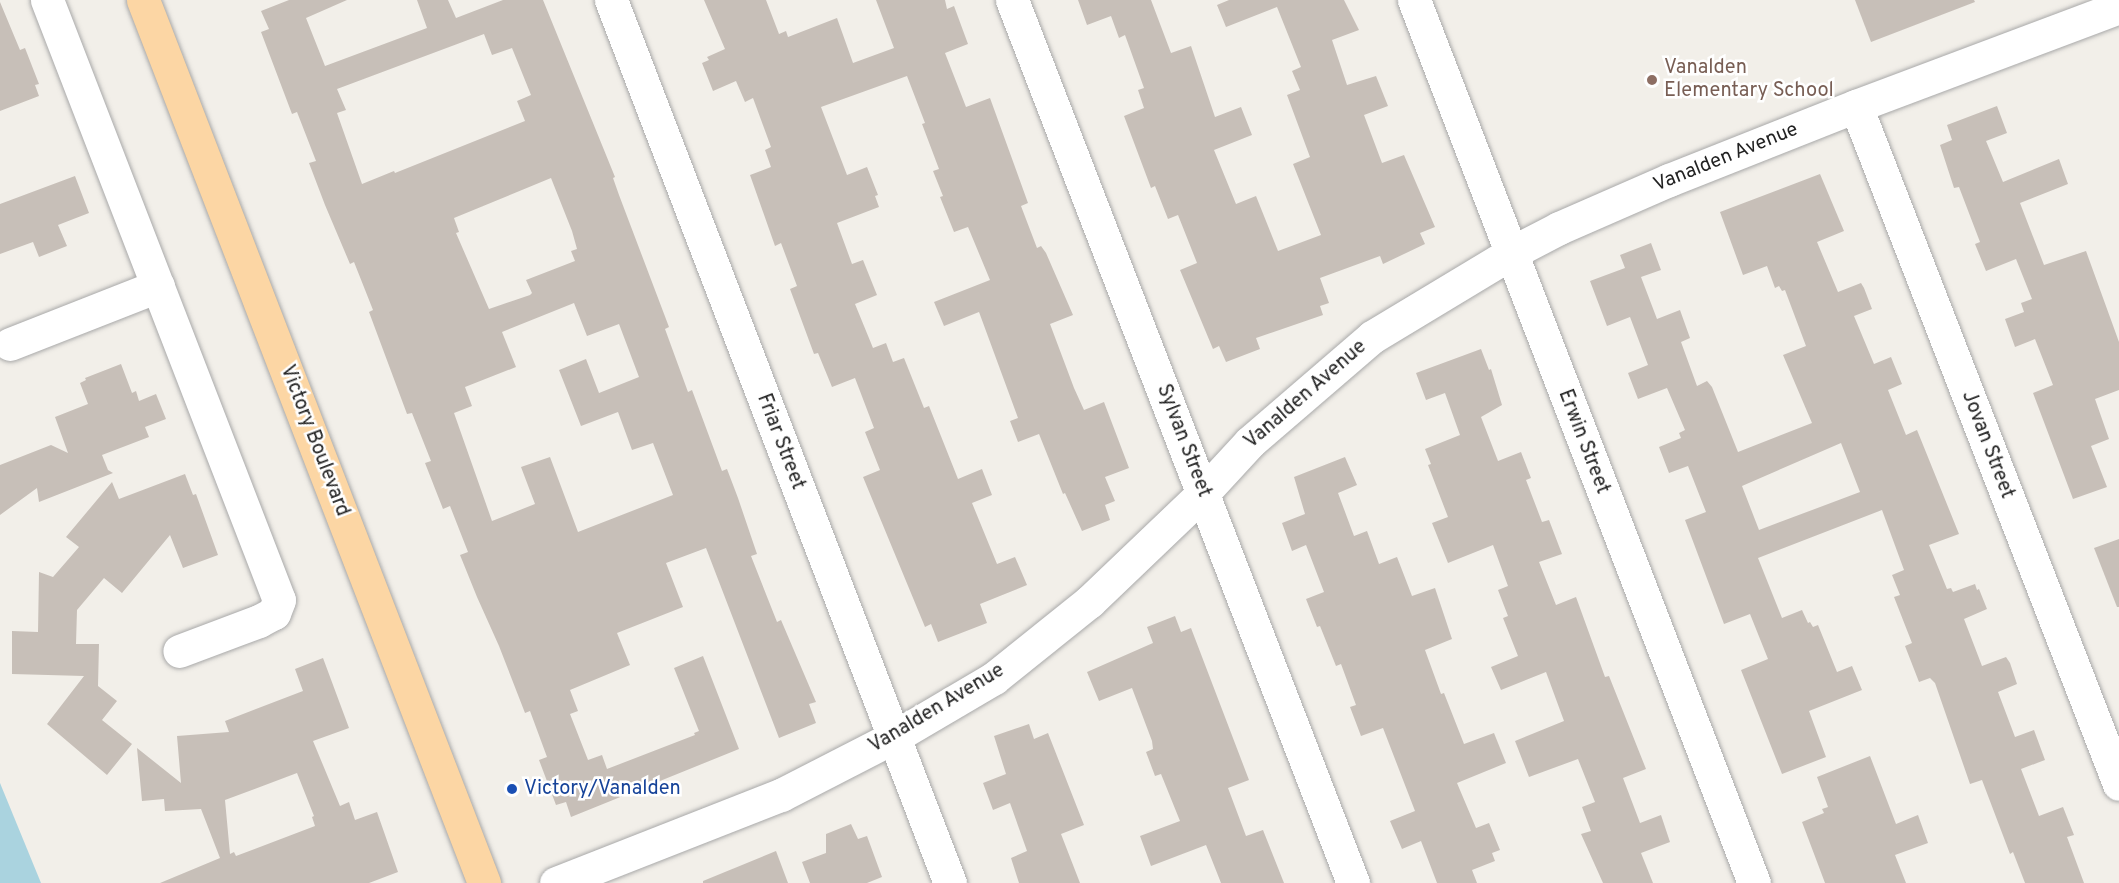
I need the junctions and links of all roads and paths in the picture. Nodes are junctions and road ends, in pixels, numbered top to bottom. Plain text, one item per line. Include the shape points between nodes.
1 (47, 0) edge
2 (143, 0) edge
3 (611, 0) edge
4 (1012, 0) edge
5 (1414, 0) edge
6 (2119, 8) edge
7 (1856, 106) junction
8 (1510, 253) junction
9 (158, 286) junction
10 (10, 344) dead end
11 (1203, 493) junction
12 (179, 651) dead end
13 (894, 737) junction
14 (2119, 784) edge
15 (484, 883) edge
16 (556, 883) edge
17 (950, 883) edge
18 (1353, 883) edge
19 (1754, 883) edge

1 - 9 street
2 - 15 main road, Victory Boulevard
3 - 13 street, Friar Street
4 - 11 street, Sylvan Street
5 - 8 street, Erwin Street
6 - 7 street, Vanalden Avenue
7 - 8 street, Vanalden Avenue via 1669,180
7 - 14 street, Jovan Street
8 - 11 street, Vanalden Avenue via 1372,337 1250,442
8 - 19 street, Erwin Street
9 - 10 street
9 - 12 street via 279,600 274,613
11 - 13 street, Vanalden Avenue via 1089,602 994,678
11 - 18 street, Sylvan Street
13 - 16 street, Vanalden Avenue via 781,795
13 - 17 street, Friar Street

